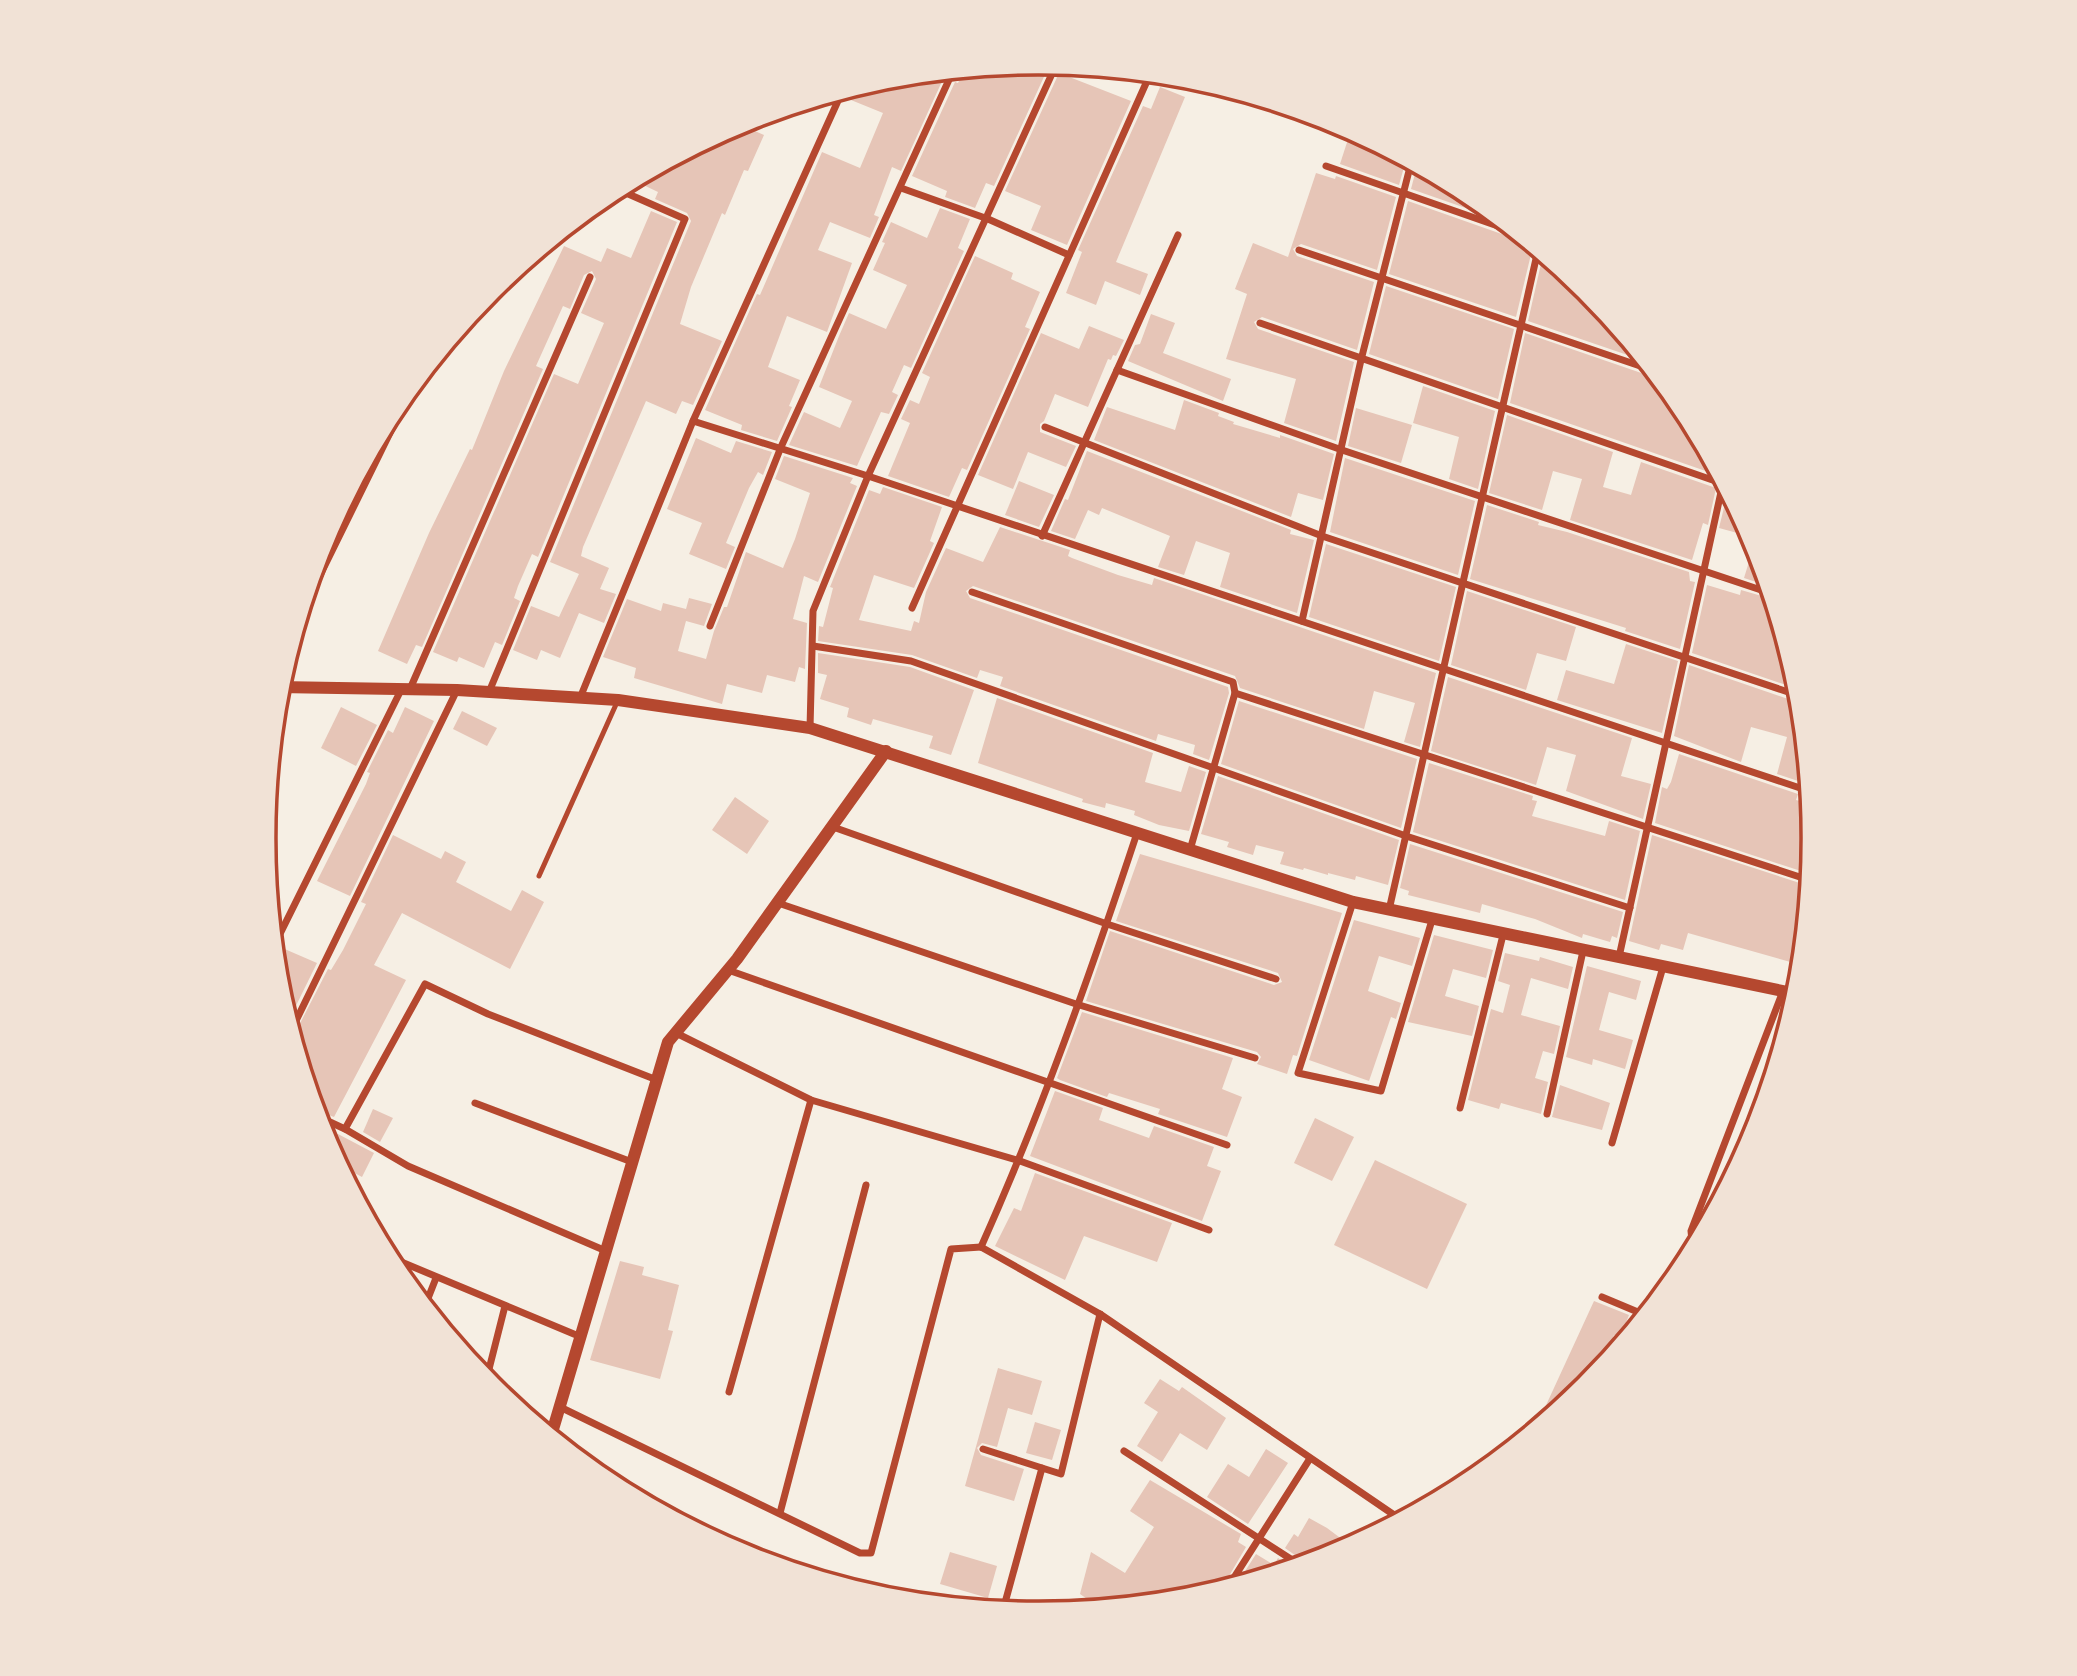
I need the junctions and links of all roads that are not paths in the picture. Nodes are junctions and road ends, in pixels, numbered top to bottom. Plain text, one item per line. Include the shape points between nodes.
1 (1051, 76) edge
2 (949, 81) edge
3 (1146, 83) edge
4 (837, 102) edge
5 (1326, 166) dead end
6 (1409, 171) edge
7 (901, 188) junction
8 (1404, 194) junction
9 (630, 195) edge
10 (988, 219) junction
11 (1489, 223) edge
12 (1178, 235) dead end
13 (1298, 250) dead end
14 (1069, 255) junction
15 (1536, 260) edge
16 (590, 277) dead end
17 (1383, 278) junction
18 (1261, 323) dead end
19 (1521, 325) junction
20 (1361, 360) junction
21 (1636, 365) edge
22 (1117, 370) junction
23 (1502, 408) junction
24 (693, 421) junction
25 (1045, 427) dead end
26 (1084, 443) junction
27 (781, 447) junction
28 (1342, 450) junction
29 (379, 456) edge
30 (869, 476) junction
31 (1711, 479) edge
32 (1720, 496) edge
33 (1482, 497) junction
34 (956, 507) junction
35 (1042, 536) junction
36 (1322, 536) junction
37 (333, 550) edge
38 (1704, 571) junction
39 (1463, 583) junction
40 (1760, 590) edge
41 (972, 592) dead end
42 (912, 608) dead end
43 (1302, 621) junction
44 (710, 626) dead end
45 (814, 646) junction
46 (1685, 657) junction
47 (1443, 668) junction
48 (290, 687) edge
49 (405, 690) junction
50 (457, 690) junction
51 (489, 692) junction
52 (1787, 692) edge
53 (1235, 693) junction
54 (580, 698) junction
55 (618, 700) junction
56 (810, 728) junction
57 (1666, 743) junction
58 (886, 751) junction
59 (1424, 755) junction
60 (1214, 768) junction
61 (1800, 788) edge
62 (833, 827) junction
63 (1647, 828) junction
64 (1137, 832) junction
65 (1406, 836) junction
66 (1190, 850) junction
67 (539, 876) dead end
68 (1800, 877) edge
69 (1353, 902) junction
70 (778, 903) junction
71 (1630, 908) junction
72 (1388, 911) junction
73 (1432, 920) junction
74 (1107, 924) junction
75 (281, 932) edge
76 (1503, 935) junction
77 (1583, 951) junction
78 (1619, 958) junction
79 (1663, 967) junction
80 (728, 970) junction
81 (1276, 979) dead end
82 (1783, 991) joint
83 (1076, 1004) junction
84 (298, 1017) edge
85 (676, 1033) junction
86 (1255, 1058) dead end
87 (657, 1080) junction
88 (1047, 1082) junction
89 (811, 1100) junction
90 (475, 1103) dead end
91 (1460, 1108) dead end
92 (1546, 1114) dead end
93 (331, 1123) edge
94 (345, 1129) junction
95 (1612, 1143) dead end
96 (1227, 1145) dead end
97 (1020, 1161) junction
98 (632, 1162) junction
99 (866, 1185) dead end
100 (1209, 1230) dead end
101 (1691, 1232) edge
102 (981, 1247) junction
103 (606, 1251) junction
104 (406, 1264) edge
105 (436, 1278) junction
106 (429, 1296) edge
107 (1602, 1297) dead end
108 (505, 1306) junction
109 (1636, 1311) edge
110 (1100, 1314) junction
111 (581, 1337) junction
112 (490, 1367) edge
113 (729, 1392) dead end
114 (560, 1407) junction
115 (554, 1426) edge
116 (983, 1449) dead end
117 (1124, 1451) dead end
118 (1309, 1460) junction
119 (1042, 1468) junction
120 (780, 1513) junction
121 (1392, 1514) edge
122 (1259, 1538) junction
123 (1289, 1558) edge
124 (1236, 1575) edge
125 (1006, 1600) edge

1 - 10 street
2 - 7 street
3 - 14 street
4 - 24 street
5 - 8 street
6 - 8 street
7 - 10 street
7 - 27 street
8 - 11 street
8 - 17 street
9 - 51 street via 685,219
10 - 14 street
10 - 30 street
12 - 22 street
13 - 17 street
14 - 34 street
15 - 19 street
16 - 49 street
17 - 19 street
17 - 20 street
18 - 20 street
19 - 21 street
19 - 23 street
20 - 23 street
20 - 28 street
22 - 26 street
22 - 28 street
23 - 31 street
23 - 33 street
24 - 27 street
24 - 54 street
25 - 26 street
26 - 35 street
26 - 36 street
27 - 30 street
27 - 44 street
28 - 33 street
28 - 36 street
29 - 37 street
30 - 34 street
30 - 45 street via 813,611
32 - 38 street
33 - 38 street
33 - 39 street
34 - 35 street
34 - 42 street
35 - 43 street
36 - 39 street
36 - 43 street
38 - 40 street
38 - 46 street
39 - 46 street
39 - 47 street
41 - 53 street via 1233,682
43 - 47 street
45 - 56 street
45 - 60 street via 911,662
46 - 52 street
46 - 57 street
47 - 57 street
47 - 59 street
48 - 49 street
49 - 50 street
49 - 75 street
50 - 51 street
50 - 84 street
51 - 54 street
53 - 59 street
53 - 60 street
54 - 55 street
55 - 56 street
55 - 67 lane
56 - 58 street
57 - 61 street
57 - 63 street
58 - 62 street
58 - 64 street
59 - 63 street
59 - 65 street
60 - 65 street
60 - 66 street
62 - 70 street
62 - 74 street
63 - 68 street
63 - 71 street
64 - 66 street
64 - 74 street
65 - 71 street
65 - 72 street
66 - 69 street
69 - 72 street
69 - 73 street via 1298,1073 1381,1091
70 - 80 street
70 - 83 street
71 - 78 street
72 - 73 street
73 - 76 street
74 - 81 street
74 - 83 street
76 - 77 street
76 - 91 street
77 - 78 street
77 - 92 street
78 - 79 street
79 - 82 street
79 - 95 street
80 - 85 street
80 - 88 street
82 - 101 street
83 - 86 street
83 - 88 street
85 - 87 street via 668,1042
85 - 89 street
87 - 94 street via 488,1014 425,984
87 - 98 street
88 - 96 street
88 - 97 street
89 - 97 street
89 - 113 street
90 - 98 street
93 - 94 street
94 - 103 street via 408,1166
97 - 100 street
97 - 102 street
98 - 103 street
99 - 120 street
102 - 110 street
102 - 120 street via 951,1249 872,1553 860,1553
103 - 111 street
104 - 105 street
105 - 106 street
105 - 108 street
107 - 109 street
108 - 111 street
108 - 112 street
110 - 118 street
110 - 119 street via 1061,1474
111 - 114 street
114 - 115 street
114 - 120 street
116 - 119 street
117 - 122 street
118 - 121 street
118 - 122 street
119 - 125 street
122 - 123 street
122 - 124 street

